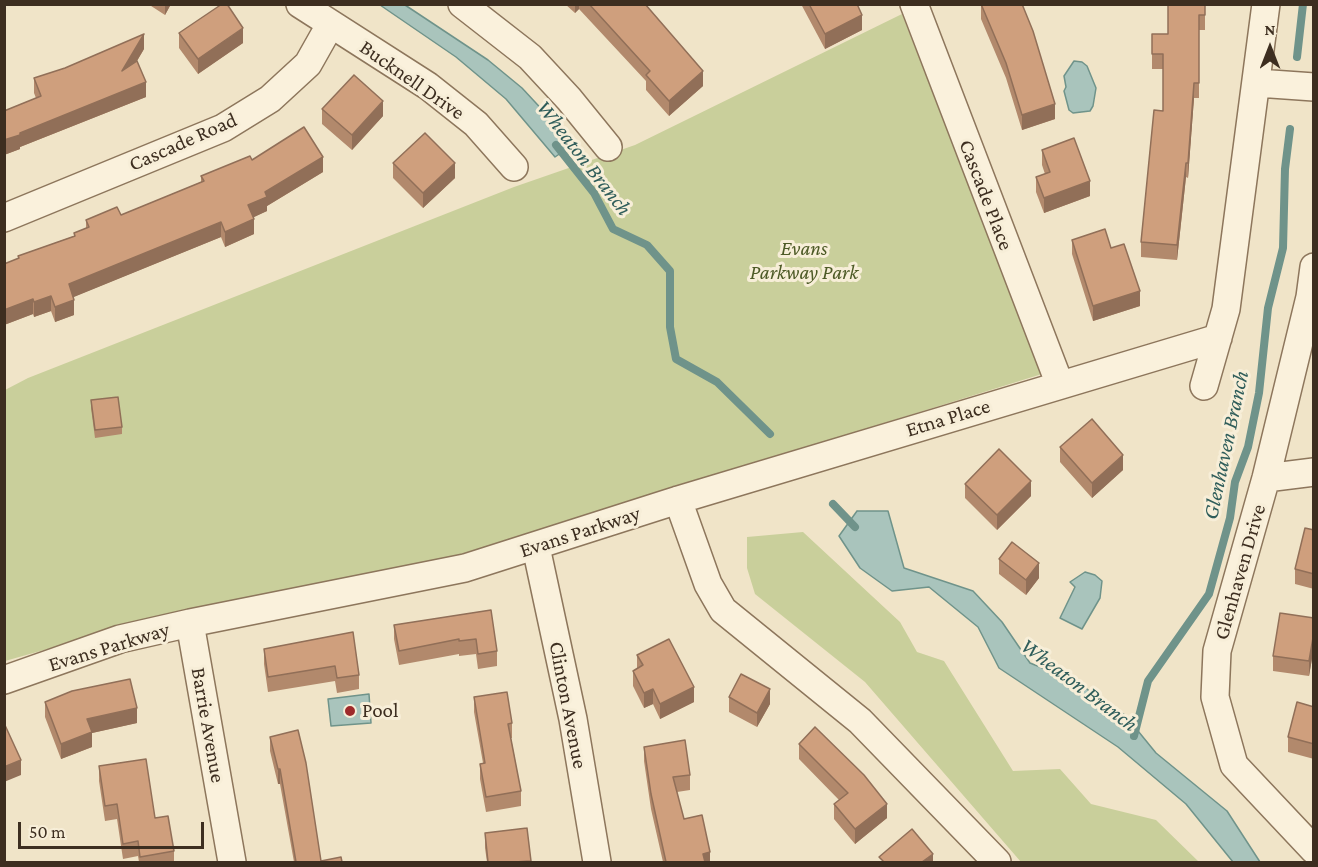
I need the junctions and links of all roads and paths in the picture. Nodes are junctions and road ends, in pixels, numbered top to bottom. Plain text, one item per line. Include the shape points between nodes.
1 (300, 4) edge
2 (462, 4) edge
3 (914, 4) edge
4 (1266, 4) edge
5 (330, 25) junction
6 (1257, 83) junction
7 (1314, 87) edge
8 (608, 147) dead end
9 (514, 167) dead end
10 (4, 219) edge
11 (1314, 267) edge
12 (1218, 338) junction
13 (1060, 385) junction
14 (1204, 386) dead end
15 (1314, 472) edge
16 (1266, 478) junction
17 (678, 500) junction
18 (536, 547) junction
19 (190, 623) junction
20 (4, 680) edge
21 (1311, 843) edge
22 (232, 862) edge
23 (597, 862) edge
24 (997, 862) edge

1 - 5 street, Bucknell Drive
2 - 8 street via 530,57
3 - 13 street, Cascade Place
4 - 6 street
5 - 9 street, Bucknell Drive via 428,86 476,124
5 - 10 street, Cascade Road via 308,64 270,99 223,128
6 - 7 street
6 - 12 street via 1226,309
11 - 16 street, Glenhaven Drive
12 - 13 street, Etna Place
12 - 14 street
13 - 17 street, Etna Place
15 - 16 street
16 - 21 street, Glenhaven Drive via 1217,651 1215,697 1234,765
17 - 18 street, Evans Parkway
17 - 24 street via 708,584 723,610 860,721
18 - 19 street, Evans Parkway via 465,568
18 - 23 street, Clinton Avenue via 573,719
19 - 20 street, Evans Parkway via 120,639
19 - 22 street, Barrie Avenue

